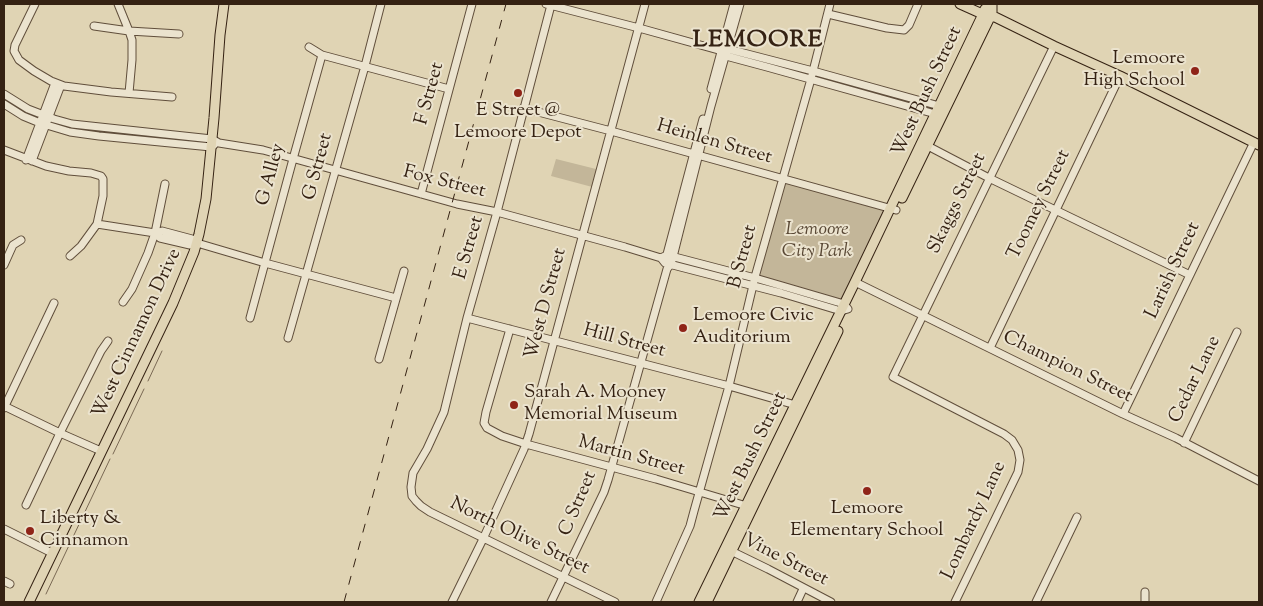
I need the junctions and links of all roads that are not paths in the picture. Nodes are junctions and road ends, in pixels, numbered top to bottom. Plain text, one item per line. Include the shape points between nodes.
1 (35, 4) edge
2 (118, 4) edge
3 (224, 4) edge
4 (381, 4) edge
5 (472, 4) edge
6 (548, 4) edge
7 (645, 4) edge
8 (734, 4) edge
9 (740, 4) edge
10 (830, 4) edge
11 (918, 4) edge
12 (960, 4) edge
13 (973, 4) edge
14 (990, 11) edge
15 (828, 14) junction
16 (94, 26) dead end
17 (639, 28) junction
18 (129, 31) junction
19 (179, 34) dead end
20 (1054, 46) junction
21 (309, 47) dead end
22 (725, 52) junction
23 (322, 55) junction
24 (365, 66) junction
25 (813, 71) junction
26 (1120, 76) junction
27 (811, 79) junction
28 (58, 84) junction
29 (448, 89) junction
30 (129, 93) junction
31 (4, 94) edge
32 (172, 97) dead end
33 (4, 104) edge
34 (523, 108) junction
35 (941, 111) junction
36 (45, 116) junction
37 (42, 124) junction
38 (611, 131) junction
39 (214, 143) junction
40 (1257, 143) edge
41 (924, 145) junction
42 (4, 150) edge
43 (696, 155) junction
44 (292, 159) junction
45 (29, 160) junction
46 (335, 170) junction
47 (989, 178) junction
48 (782, 179) junction
49 (165, 184) dead end
50 (421, 194) junction
51 (893, 209) junction
52 (1056, 209) junction
53 (496, 212) junction
54 (97, 224) junction
55 (155, 233) junction
56 (582, 235) junction
57 (21, 240) dead end
58 (197, 243) junction
59 (70, 256) dead end
60 (667, 261) junction
61 (265, 263) junction
62 (4, 265) edge
63 (404, 271) dead end
64 (306, 274) junction
65 (1190, 275) junction
66 (754, 282) junction
67 (857, 284) junction
68 (396, 298) junction
69 (123, 302) dead end
70 (54, 303) dead end
71 (844, 308) junction
72 (922, 315) junction
73 (250, 318) dead end
74 (467, 318) junction
75 (510, 329) junction
76 (1237, 332) dead end
77 (288, 338) dead end
78 (108, 341) dead end
79 (554, 341) junction
80 (990, 348) junction
81 (378, 359) dead end
82 (640, 364) junction
83 (893, 377) joint
84 (729, 386) junction
85 (798, 406) junction
86 (4, 407) edge
87 (1123, 414) junction
88 (60, 433) junction
89 (1184, 442) junction
90 (526, 444) junction
91 (101, 451) junction
92 (611, 468) junction
93 (1259, 481) edge
94 (699, 492) junction
95 (412, 496) joint
96 (26, 505) dead end
97 (750, 507) junction
98 (1077, 517) dead end
99 (4, 530) edge
100 (484, 539) junction
101 (728, 550) junction
102 (52, 553) junction
103 (564, 578) junction
104 (803, 589) junction
105 (1145, 592) dead end
106 (29, 602) edge
107 (452, 602) edge
108 (551, 602) edge
109 (615, 602) edge
110 (656, 602) edge
111 (699, 602) edge
112 (707, 602) edge
113 (797, 602) edge
114 (831, 602) edge
115 (955, 602) edge
116 (1036, 602) edge
117 (1145, 602) edge

1 - 28 street via 14,51 24,64
2 - 18 street
3 - 39 main road, West Cinnamon Drive
4 - 24 street, G Street
5 - 29 street, F Street
6 - 17 street
6 - 34 street, E Street
7 - 17 street, West D Street
8 - 22 street, C Street
9 - 22 street, C Street
10 - 15 street, B Street
11 - 15 street via 904,30
12 - 14 main road
13 - 14 main road
14 - 20 main road
14 - 35 main road, West Bush Street
15 - 25 street, B Street
16 - 18 street
17 - 22 street
17 - 38 street, West D Street
18 - 19 street
18 - 30 street via 132,60
20 - 26 main road
20 - 47 street, Skaggs Street
21 - 23 street
22 - 25 street
22 - 27 street
22 - 43 street, C Street
23 - 24 street
23 - 44 street, G Alley
24 - 29 street
24 - 46 street, G Street
25 - 27 street, B Street
25 - 35 street
26 - 40 main road
26 - 52 street, Toomey Street
27 - 35 street
27 - 48 street, B Street
28 - 30 street
28 - 36 street
29 - 50 street, F Street
30 - 32 street
31 - 36 street, Fox Street
33 - 37 street, Fox Street
34 - 38 street, Heinlen Street
34 - 53 street, E Street
35 - 41 main road, West Bush Street
36 - 37 street
36 - 39 street, Fox Street via 72,124
37 - 39 street, Fox Street via 99,136
37 - 45 street
38 - 43 street, Heinlen Street
38 - 56 street, West D Street
39 - 44 street, Fox Street via 263,150
39 - 58 main road, West Cinnamon Drive
40 - 65 street, Larish Street
41 - 47 street
41 - 51 main road, West Bush Street
42 - 45 street
43 - 48 street, Heinlen Street
43 - 60 street, C Street
44 - 46 street, Fox Street
44 - 61 street, G Alley
45 - 54 street via 57,169 101,176 103,196
46 - 50 street, Fox Street
46 - 64 street, G Street
47 - 52 street
47 - 72 street, Skaggs Street
48 - 51 street, Heinlen Street
48 - 66 street, B Street
49 - 55 street
50 - 53 street, Fox Street
51 - 67 main road, West Bush Street
52 - 65 street
52 - 80 street, Toomey Street
53 - 56 street, Fox Street
53 - 74 street, E Street
54 - 55 street
54 - 59 street via 82,246
55 - 58 street via 162,231
55 - 69 street via 141,271
56 - 60 street, Fox Street
56 - 79 street, West D Street
57 - 62 street via 13,246
58 - 61 street
58 - 91 main road, West Cinnamon Drive via 173,303
60 - 66 street, Fox Street
60 - 82 street, C Street
61 - 64 street
61 - 73 street, G Alley
63 - 68 street
64 - 68 street
64 - 77 street, G Street
65 - 87 street, Larish Street
66 - 71 street, Fox Street
66 - 84 street, B Street
67 - 71 main road, West Bush Street
67 - 72 street, Champion Street
68 - 81 street
70 - 86 street
71 - 85 main road, West Bush Street
72 - 80 street, Champion Street
72 - 83 street, Skaggs Street
74 - 75 street, Hill Street
74 - 95 street, E Street via 444,412 413,473
75 - 79 street, Hill Street
75 - 90 street, Martin Street via 484,422 492,431
76 - 89 street, Cedar Lane
78 - 88 street
79 - 82 street, Hill Street
79 - 90 street, West D Street
80 - 87 street, Champion Street
82 - 84 street, Hill Street
82 - 92 street, C Street
83 - 115 street, Lombardy Lane via 1004,434 1012,440 1020,456 1018,472
84 - 85 street, Hill Street
84 - 94 street, B Street
85 - 97 main road, West Bush Street
86 - 88 street
87 - 89 street, Champion Street
88 - 91 street
88 - 96 street
89 - 93 street, Champion Street
90 - 92 street, Martin Street
90 - 100 street, West D Street
91 - 102 main road, West Cinnamon Drive
92 - 94 street, Martin Street
92 - 103 street, C Street via 604,492
94 - 97 street, Martin Street
94 - 110 street, B Street via 690,526
95 - 100 street, North Olive Street via 430,512
97 - 101 main road, West Bush Street
98 - 116 street
99 - 102 street
100 - 103 street, North Olive Street
100 - 107 street, West D Street
101 - 104 street, Vine Street
101 - 111 main road, West Bush Street
101 - 112 main road, West Bush Street
102 - 106 main road, West Cinnamon Drive
103 - 108 street, C Street
103 - 109 street, North Olive Street
104 - 113 street
104 - 114 street, Vine Street
105 - 117 street

